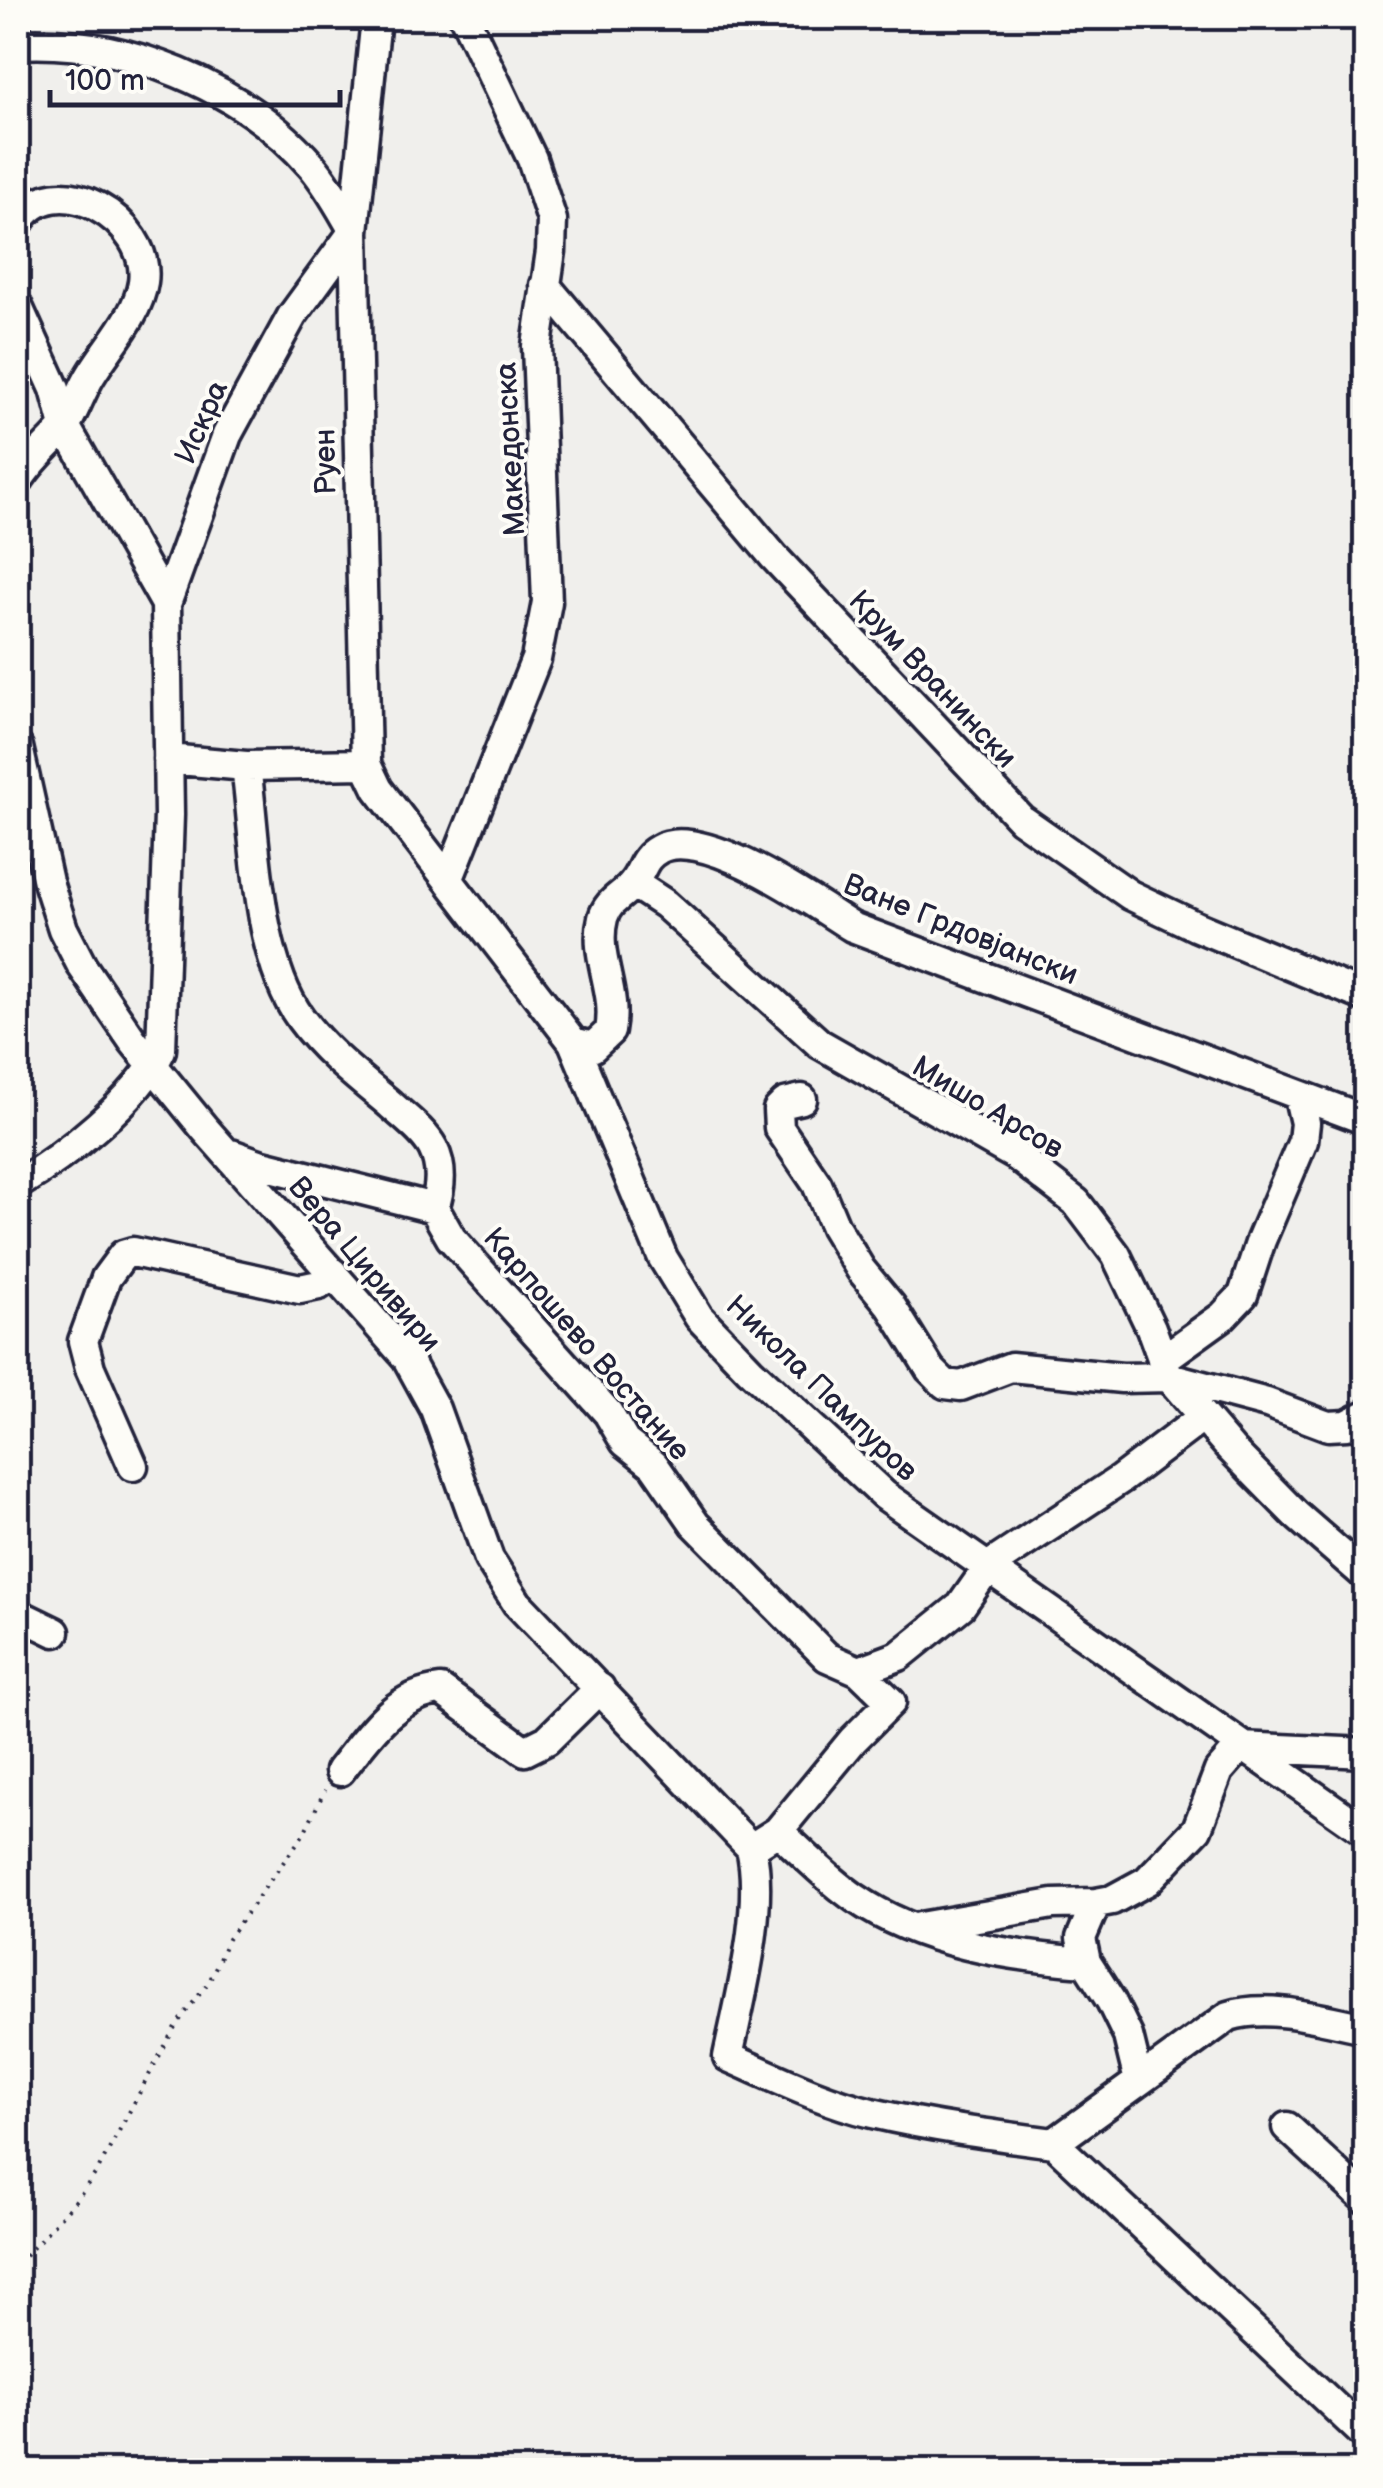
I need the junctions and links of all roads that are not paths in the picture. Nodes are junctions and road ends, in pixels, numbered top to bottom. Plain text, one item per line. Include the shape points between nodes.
1 (376, 18) edge
2 (465, 18) edge
3 (18, 44) edge
4 (18, 222) edge
5 (354, 231) junction
6 (545, 286) junction
7 (18, 307) edge
8 (65, 426) junction
9 (18, 480) edge
10 (166, 604) junction
11 (18, 747) edge
12 (168, 759) junction
13 (366, 764) junction
14 (246, 766) junction
15 (448, 878) junction
16 (633, 883) junction
17 (1366, 997) edge
18 (573, 1042) junction
19 (153, 1066) junction
20 (1299, 1097) junction
21 (802, 1099) dead end
22 (1366, 1120) edge
23 (225, 1151) junction
24 (18, 1184) edge
25 (434, 1208) junction
26 (333, 1274) junction
27 (1166, 1369) junction
28 (1366, 1415) edge
29 (1203, 1417) junction
30 (133, 1466) dead end
31 (989, 1566) junction
32 (1366, 1576) edge
33 (18, 1614) edge
34 (55, 1632) dead end
35 (859, 1671) junction
36 (600, 1688) junction
37 (1240, 1746) junction
38 (1366, 1753) edge
39 (340, 1770) road end
40 (778, 1831) junction
41 (1366, 1832) edge
42 (751, 1848) junction
43 (1096, 1903) junction
44 (916, 1928) junction
45 (1086, 1962) junction
46 (1366, 2028) edge
47 (1139, 2081) junction
48 (1287, 2127) dead end
49 (1054, 2143) junction
50 (1366, 2200) edge
51 (1366, 2436) edge

1 - 5 street, Руен
2 - 6 street, Македонска via 532,160 552,220
3 - 5 street via 119,52 234,102 313,167
4 - 8 street via 38,203 57,197 99,206 129,233 144,276 140,296
5 - 10 street, Искра via 292,316 227,435
5 - 13 street, Руен
6 - 15 street, Македонска via 537,346 547,544 543,632
6 - 17 street, Крум Вранински via 774,557 1021,819 1130,895
7 - 8 street
8 - 9 street
8 - 10 street
10 - 12 street, Искра
11 - 19 street, Вера Циривири via 63,930
12 - 14 street
12 - 19 street, Искра via 164,1020
13 - 14 street
13 - 15 street
14 - 25 street via 268,949 280,986 336,1058 433,1148 441,1187
15 - 18 street, Никола Пампуров
16 - 18 street, Ване Грдовјански via 611,900 603,918 602,958 613,997 610,1030 593,1047
16 - 20 street, Ване Грдовјански via 642,862 658,849 682,842 706,848 852,926
16 - 27 street, Мишо Арсов via 820,1044 1015,1154 1076,1202 1116,1255
18 - 31 street, Никола Пампуров via 663,1258 700,1317 884,1495
19 - 23 street, Вера Циривири
19 - 24 street via 62,1157
20 - 22 street, Ване Грдовјански
20 - 27 street via 1302,1141 1242,1295
21 - 27 street via 778,1110 779,1128 861,1270 945,1384 961,1386 1010,1367 1122,1378
23 - 25 street
23 - 26 street, Вера Циривири
25 - 35 street, Карпошево Востание via 477,1270 608,1413 625,1442 654,1465 695,1524 827,1657
26 - 30 street via 300,1290 133,1252 122,1256 106,1278 84,1342
26 - 36 street, Вера Циривири via 424,1384 500,1579
27 - 28 street via 1328,1426
27 - 29 street, Мишо Арсов
29 - 31 street
29 - 32 street, Мишо Арсов via 1322,1541
31 - 35 street via 961,1606 929,1633 899,1656
31 - 37 street, Никола Пампуров
33 - 34 street
35 - 40 street, Карпошево Востание via 891,1702
36 - 39 street via 547,1740 524,1751 442,1690 420,1692 392,1708
36 - 42 street, Вера Циривири
37 - 38 street
37 - 41 street, Никола Пампуров
37 - 43 street via 1219,1771 1197,1829 1147,1881
40 - 42 street
40 - 44 street via 854,1897
42 - 49 street via 748,1956 728,2057 868,2112
43 - 44 street
43 - 45 street via 1081,1938
44 - 45 street via 1029,1958
45 - 47 street via 1128,2036
46 - 47 street via 1242,2012
47 - 49 street
48 - 50 street
49 - 51 street

